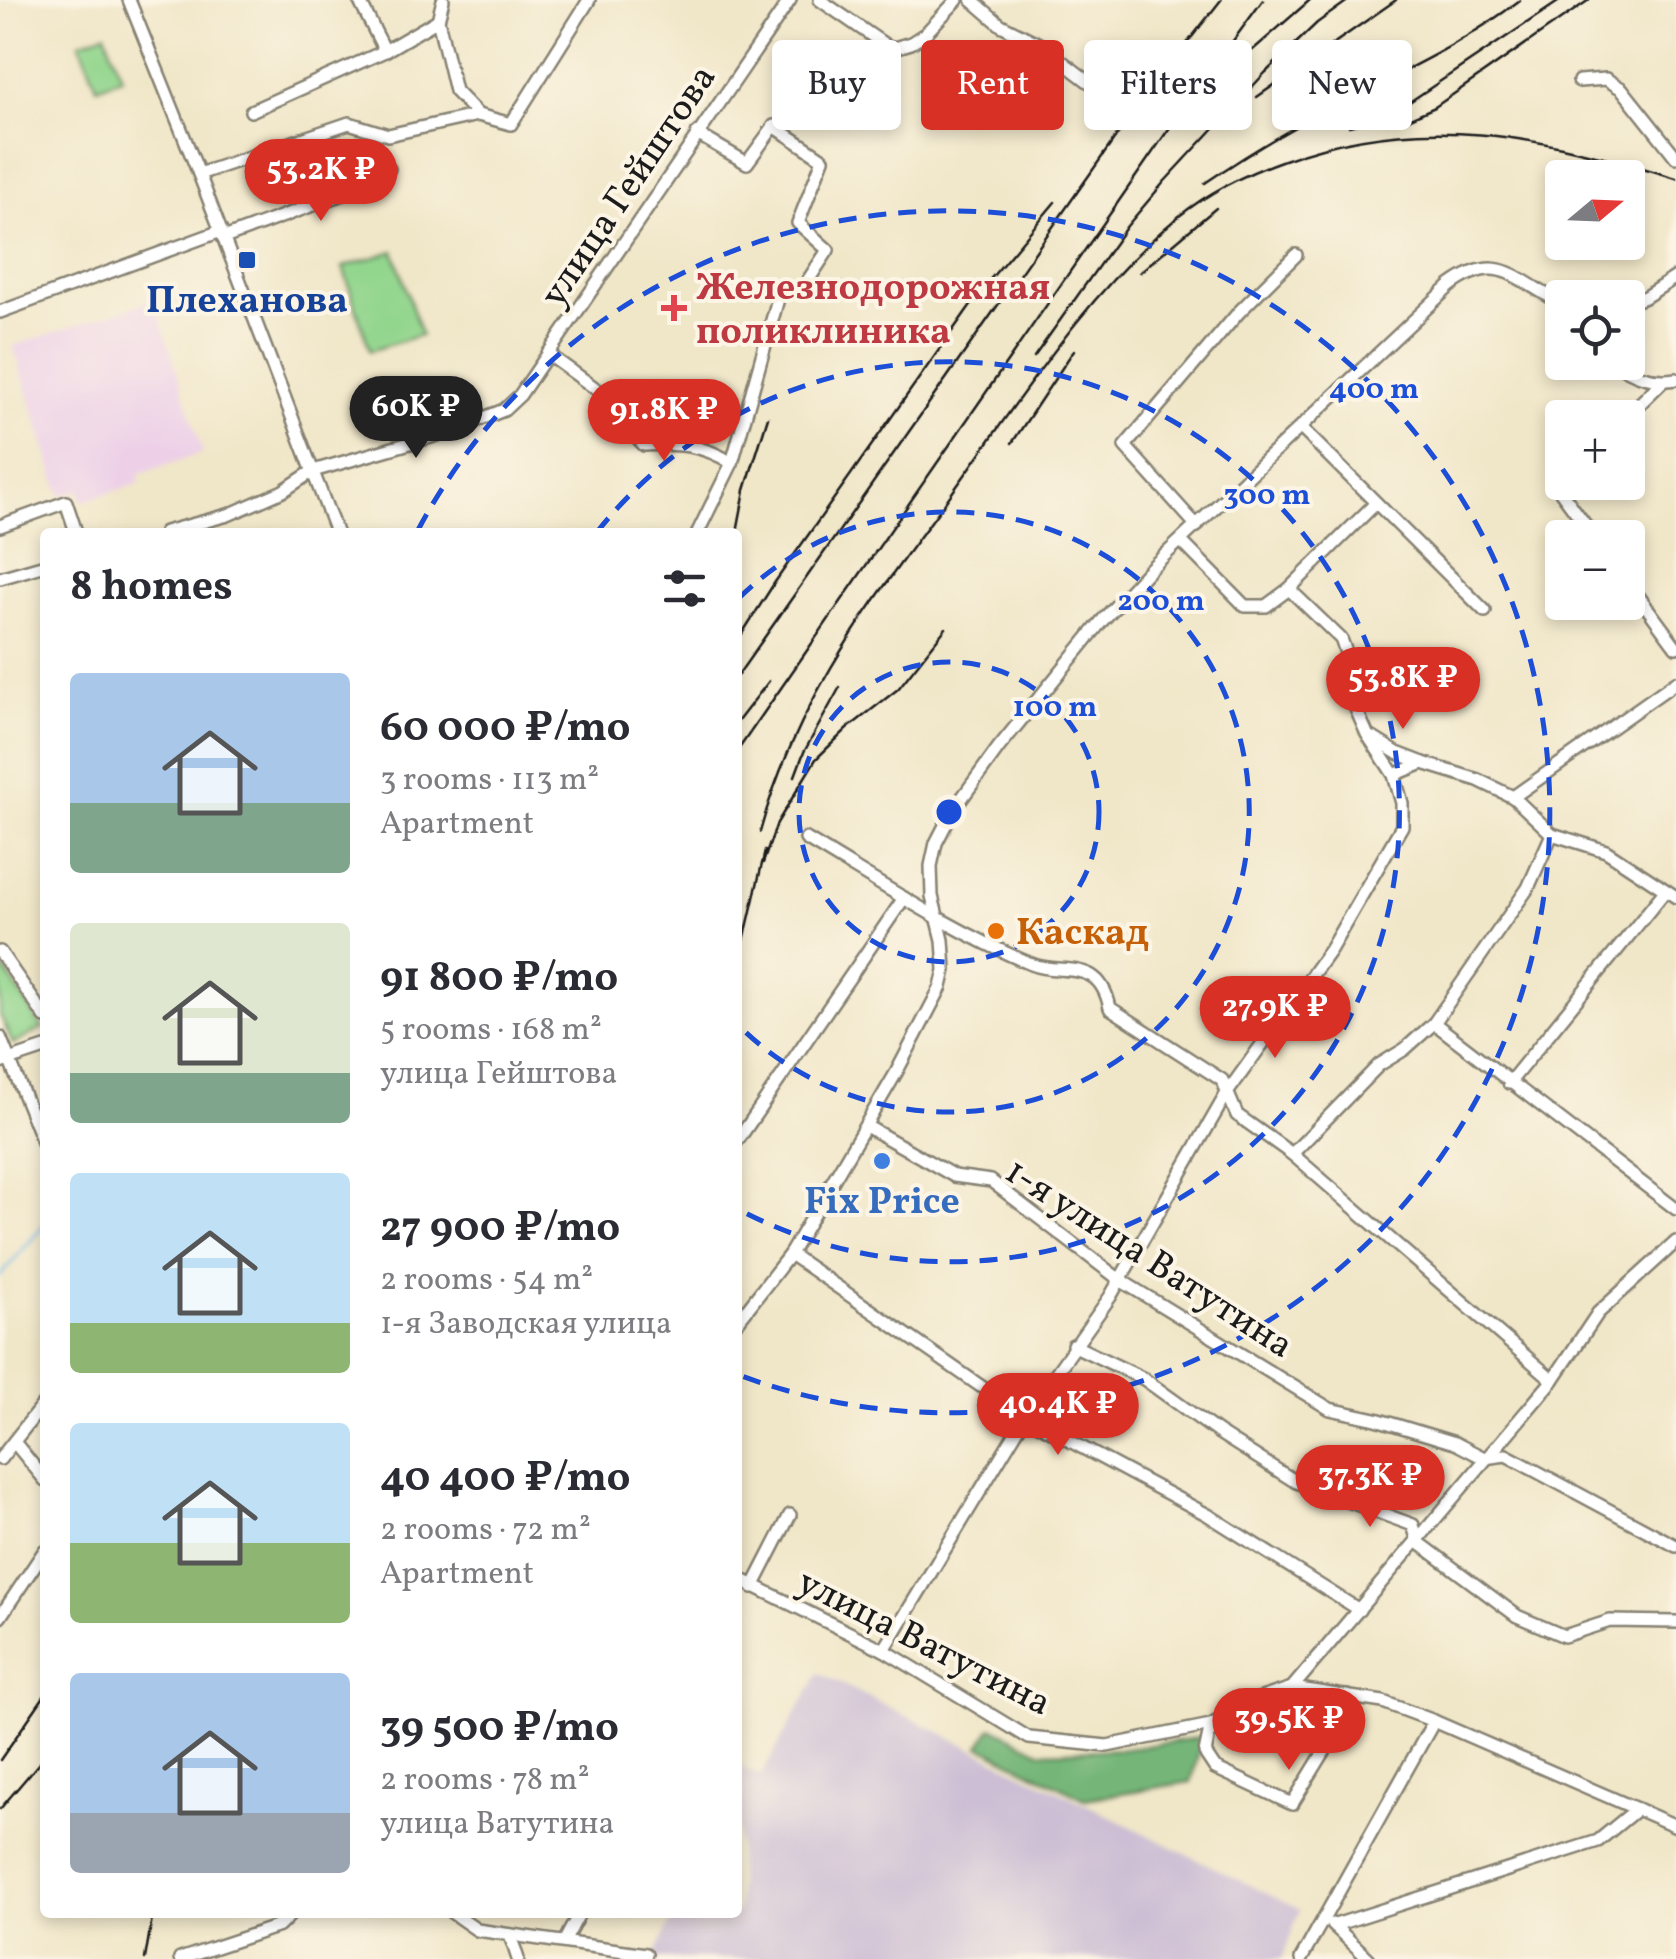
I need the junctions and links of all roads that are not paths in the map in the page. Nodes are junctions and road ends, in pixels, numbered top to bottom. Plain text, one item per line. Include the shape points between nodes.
1 (128, 0) edge
2 (359, 0) edge
3 (443, 0) edge
4 (589, 0) edge
5 (790, 0) edge
6 (820, 0) edge
7 (956, 0) edge
8 (972, 0) edge
9 (438, 20) junction
10 (385, 52) junction
11 (1084, 78) edge
12 (1580, 80) dead end
13 (251, 111) dead end
14 (478, 114) junction
15 (697, 134) junction
16 (1676, 157) edge
17 (388, 169) dead end
18 (200, 174) junction
19 (223, 235) junction
20 (1296, 255) dead end
21 (1676, 277) edge
22 (807, 282) dead end
23 (781, 288) dead end
24 (1545, 293) edge
25 (1645, 296) edge
26 (0, 312) edge
27 (548, 354) junction
28 (1669, 380) edge
29 (672, 388) dead end
30 (1645, 401) edge
31 (628, 428) junction
32 (1301, 428) junction
33 (732, 463) junction
34 (313, 470) junction
35 (1376, 503) junction
36 (0, 526) edge
37 (1197, 526) junction
38 (75, 528) edge
39 (181, 528) edge
40 (335, 528) edge
41 (700, 528) edge
42 (1181, 541) junction
43 (40, 566) edge
44 (0, 578) edge
45 (1289, 589) junction
46 (1645, 605) edge
47 (1485, 612) dead end
48 (1676, 647) edge
49 (1676, 682) edge
50 (1367, 734) junction
51 (1422, 763) junction
52 (1394, 775) junction
53 (1513, 796) junction
54 (1552, 834) junction
55 (806, 838) dead end
56 (1670, 894) edge
57 (904, 898) junction
58 (937, 918) junction
59 (0, 952) edge
60 (40, 1010) edge
61 (1434, 1023) junction
62 (0, 1037) edge
63 (40, 1050) edge
64 (5, 1062) edge
65 (1509, 1084) junction
66 (1226, 1093) junction
67 (866, 1126) junction
68 (742, 1134) edge
69 (40, 1136) edge
70 (1292, 1154) junction
71 (1676, 1208) edge
72 (1676, 1242) edge
73 (790, 1254) junction
74 (1120, 1280) junction
75 (742, 1316) edge
76 (1074, 1345) junction
77 (1553, 1380) junction
78 (40, 1409) edge
79 (1025, 1418) junction
80 (15, 1442) junction
81 (1484, 1458) junction
82 (0, 1459) edge
83 (40, 1474) edge
84 (790, 1515) dead end
85 (1418, 1542) junction
86 (1676, 1546) edge
87 (40, 1557) edge
88 (742, 1580) edge
89 (754, 1587) junction
90 (1359, 1610) junction
91 (0, 1617) edge
92 (1676, 1622) edge
93 (884, 1650) junction
94 (1292, 1688) junction
95 (1347, 1696) junction
96 (1434, 1721) junction
97 (1211, 1725) junction
98 (1637, 1809) junction
99 (1676, 1826) edge
100 (286, 1918) edge
101 (460, 1918) edge
102 (577, 1918) edge
103 (1329, 1923) junction
104 (510, 1934) junction
105 (564, 1942) junction
106 (646, 1954) dead end
107 (180, 1959) edge
108 (518, 1959) edge
109 (1301, 1959) edge
110 (1368, 1959) edge

1 - 18 street
2 - 10 street
3 - 9 street
4 - 14 street via 511,124
5 - 15 street, улица Гейштова
6 - 7 street via 890,49 926,34
8 - 11 street
9 - 10 street
9 - 14 street via 454,91
10 - 13 street
12 - 16 street via 1606,79 1622,89
14 - 18 street via 388,135 348,123
15 - 22 street via 746,163 774,126 823,159 798,223 828,250
15 - 27 street, улица Гейштова
17 - 19 street via 381,180
18 - 19 street
19 - 26 street
19 - 34 street
20 - 37 street via 1125,446
21 - 25 street
23 - 33 street
24 - 32 street via 1502,269 1468,272
27 - 31 street, улица Гейштова via 599,391
27 - 34 street, улица Гейштова via 504,410
28 - 30 street
29 - 31 street via 643,428
31 - 33 street via 644,445 689,443
32 - 35 street
32 - 37 street
33 - 41 street
34 - 39 street via 283,491
34 - 40 street
35 - 45 street
35 - 47 street
36 - 38 street via 66,502
37 - 42 street
42 - 45 street via 1245,606 1266,606
42 - 58 street via 1102,622 952,812 931,866
43 - 44 street
45 - 50 street via 1341,639
46 - 48 street
49 - 53 street
50 - 51 street
50 - 52 street
51 - 52 street
51 - 53 street
52 - 66 street via 1402,826 1330,950
53 - 54 street
54 - 56 street via 1606,851
54 - 61 street via 1528,888
55 - 57 street
56 - 65 street
57 - 58 street
57 - 68 street
58 - 66 street via 1036,967 1073,968 1091,977 1106,991 1110,1008 1222,1080
58 - 67 street via 941,987
59 - 60 street
61 - 65 street
61 - 70 street via 1380,1065
62 - 64 street
63 - 64 street
64 - 69 street
65 - 71 street
66 - 70 street via 1237,1115
66 - 74 street
67 - 73 street
67 - 74 street, 1-я улица Ватутина via 954,1176 990,1181
70 - 77 street
72 - 77 street via 1598,1313
73 - 75 street
73 - 79 street
74 - 76 street
74 - 81 street, 1-я улица Ватутина via 1330,1410 1440,1438
76 - 79 street
76 - 85 street via 1144,1380 1296,1482 1413,1525
77 - 81 street
78 - 80 street
79 - 90 street via 1208,1515
79 - 93 street
80 - 82 street
80 - 83 street
81 - 85 street
81 - 86 street, 1-я улица Ватутина via 1506,1455
84 - 89 street
85 - 90 street
85 - 92 street via 1517,1616 1564,1636 1610,1622
87 - 91 street
88 - 89 street, улица Ватутина
89 - 93 street, улица Ватутина
90 - 94 street
93 - 97 street, улица Ватутина via 1029,1738 1107,1746
94 - 95 street, улица Ватутина
94 - 97 street, улица Ватутина
95 - 96 street, улица Ватутина
95 - 97 street via 1330,1742 1292,1804 1215,1768 1205,1753
96 - 98 street, улица Ватутина
96 - 103 street
98 - 99 street, улица Ватутина
98 - 103 street via 1598,1841
100 - 107 street
101 - 104 street via 477,1930
102 - 105 street
103 - 109 street
103 - 110 street
104 - 105 street
104 - 108 street
105 - 106 street

